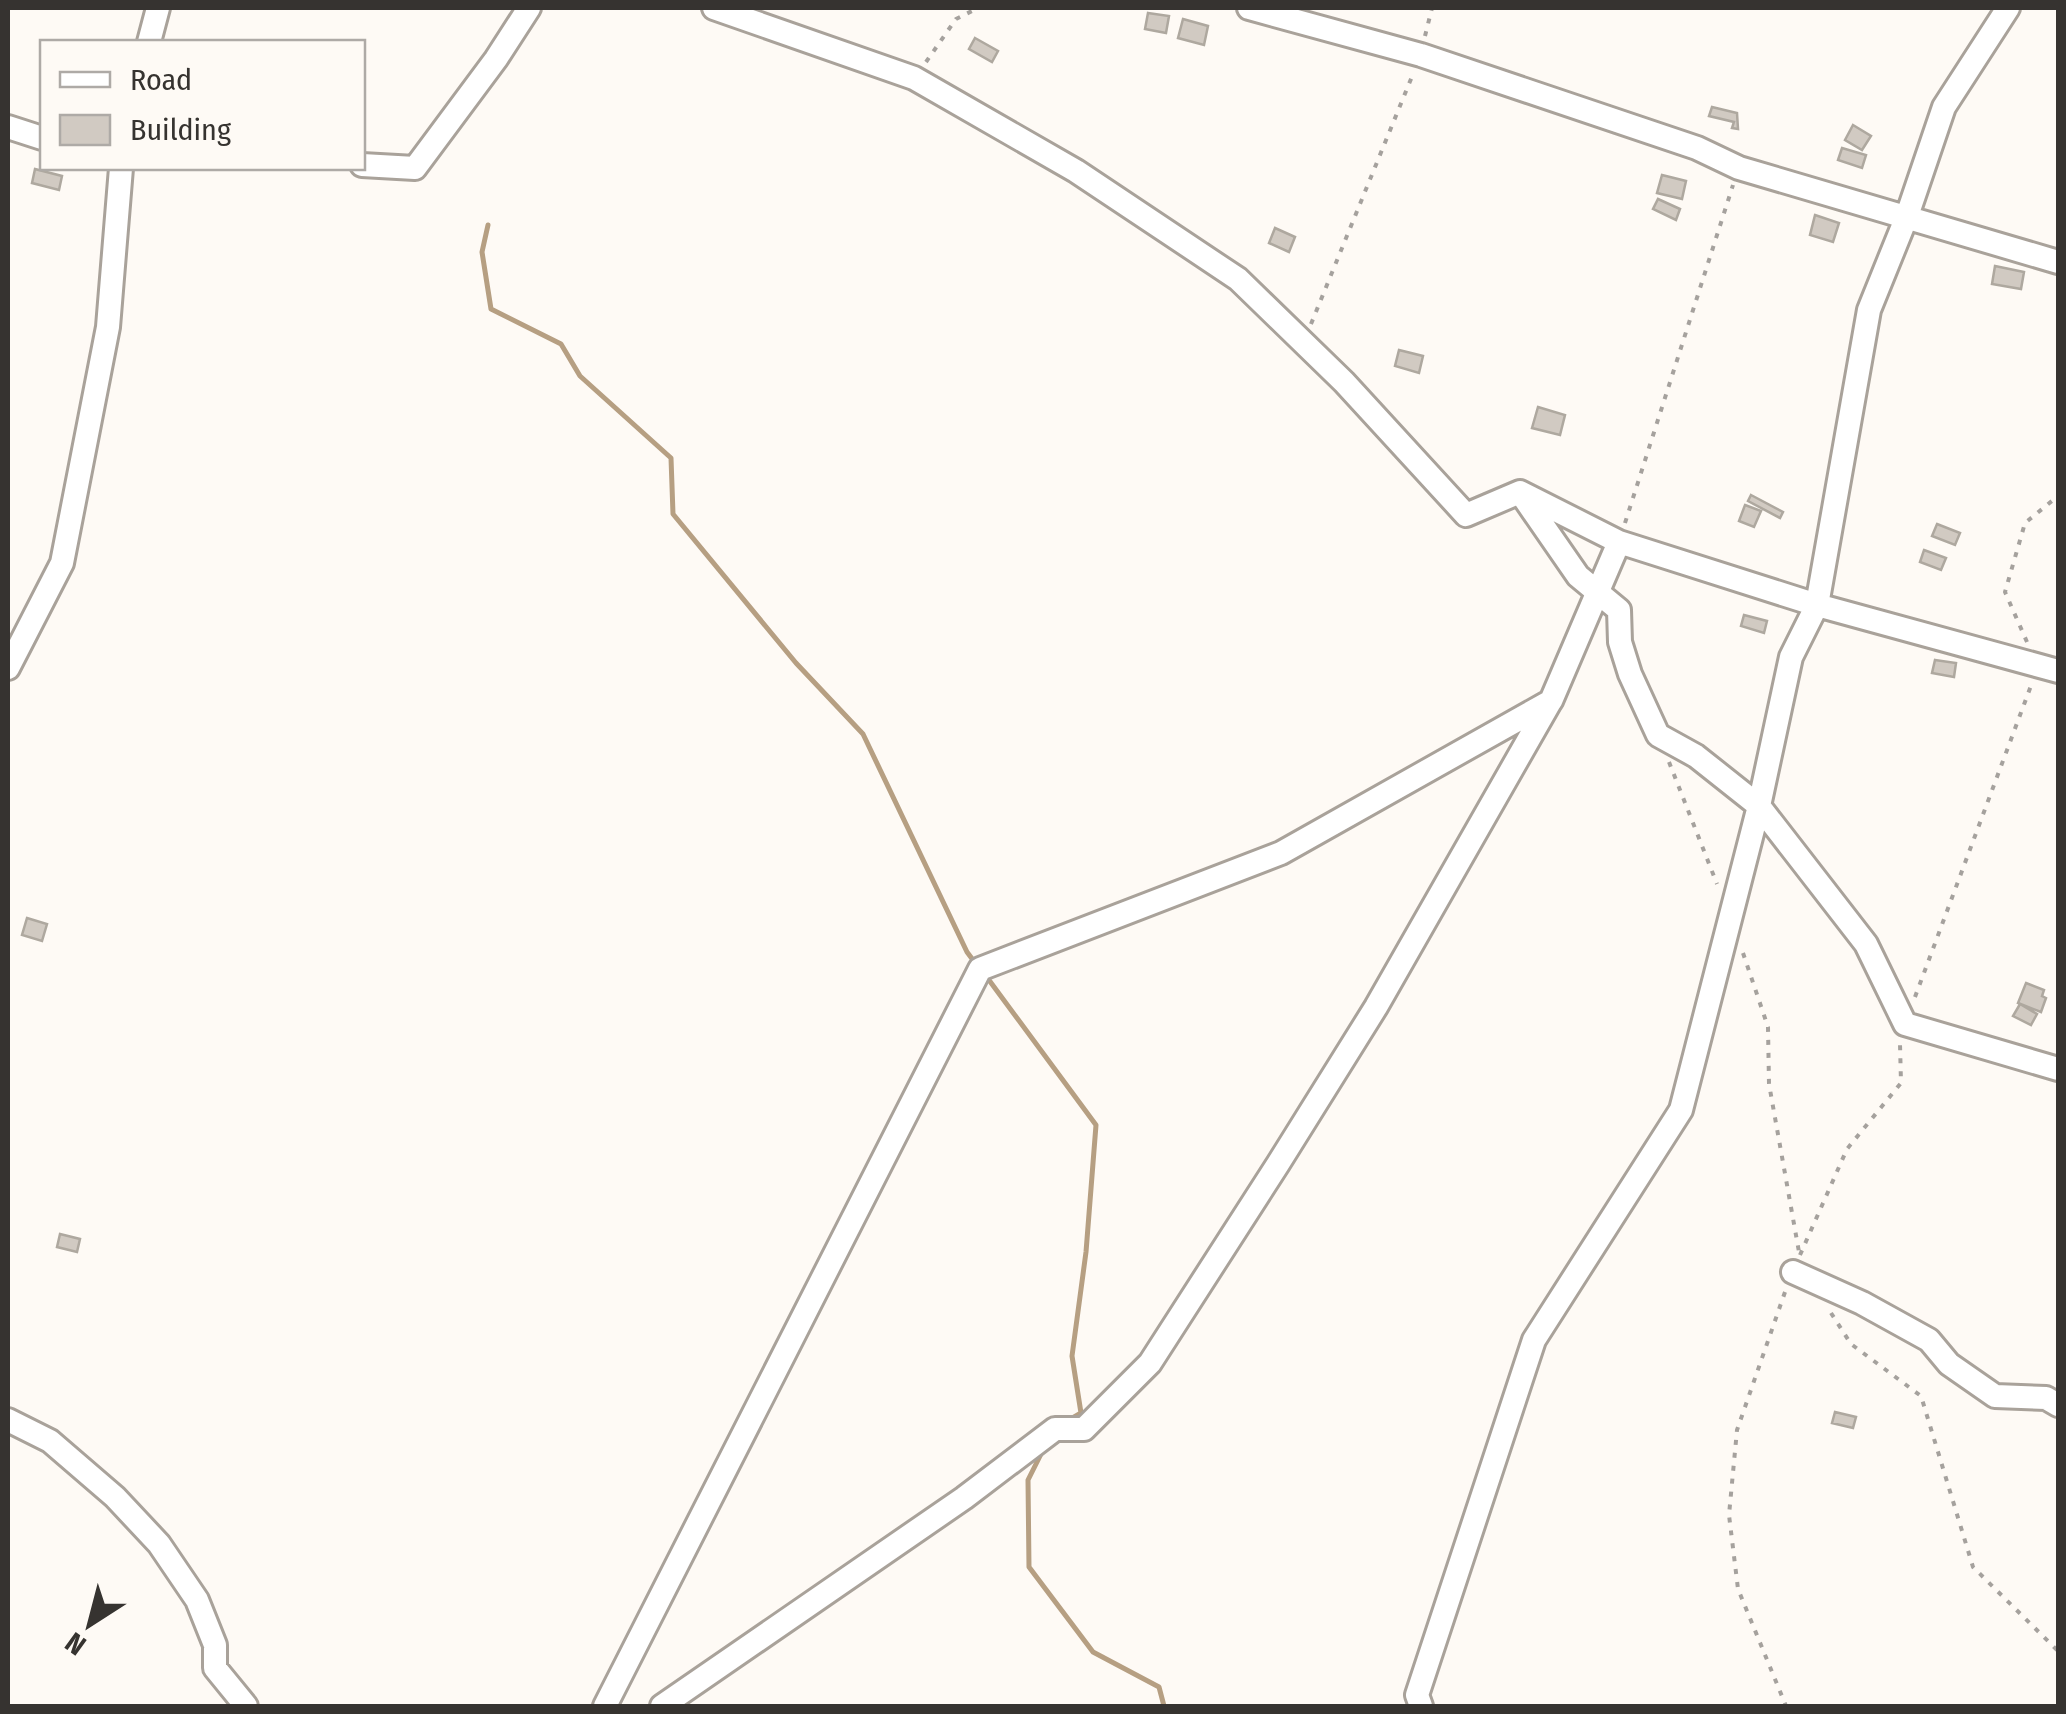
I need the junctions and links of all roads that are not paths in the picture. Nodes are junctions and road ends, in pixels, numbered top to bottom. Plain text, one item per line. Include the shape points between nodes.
1 (158, 8) edge
2 (529, 8) edge
3 (714, 8) edge
4 (1249, 8) edge
5 (2008, 8) edge
6 (150, 40) edge
7 (8, 127) edge
8 (40, 137) edge
9 (365, 166) edge
10 (121, 170) edge
11 (1908, 216) junction
12 (2058, 262) edge
13 (1520, 492) junction
14 (1618, 542) junction
15 (1598, 592) junction
16 (1817, 604) junction
17 (8, 668) edge
18 (2048, 669) edge
19 (1551, 701) junction
20 (1759, 806) junction
21 (2058, 1069) edge
22 (1793, 1272) road end
23 (2058, 1405) edge
24 (8, 1420) edge
25 (246, 1706) edge
26 (605, 1706) edge
27 (662, 1706) edge
28 (1420, 1706) edge

1 - 6 street
2 - 9 street via 415,168
3 - 13 street via 914,78 1076,171 1238,278 1466,514
4 - 11 street via 1420,55 1698,148 1739,168
5 - 11 street via 1944,107
7 - 8 street
10 - 17 street via 108,326 62,563
11 - 12 street
11 - 16 street via 1869,310
13 - 14 street
13 - 15 street via 1578,576
14 - 15 street
14 - 16 street
15 - 19 street
15 - 20 street via 1618,610 1630,674 1658,735
16 - 18 street
16 - 20 street via 1791,657
19 - 26 street via 1281,853 980,969
19 - 27 street via 1376,1008 1150,1362 1084,1429 1055,1429
20 - 21 street via 1866,944 1905,1024
20 - 28 street via 1681,1110 1534,1340 1417,1695
22 - 23 street via 1929,1340 1949,1364 1995,1396 2046,1398
24 - 25 street via 50,1440 159,1544 196,1600 215,1645 215,1668

